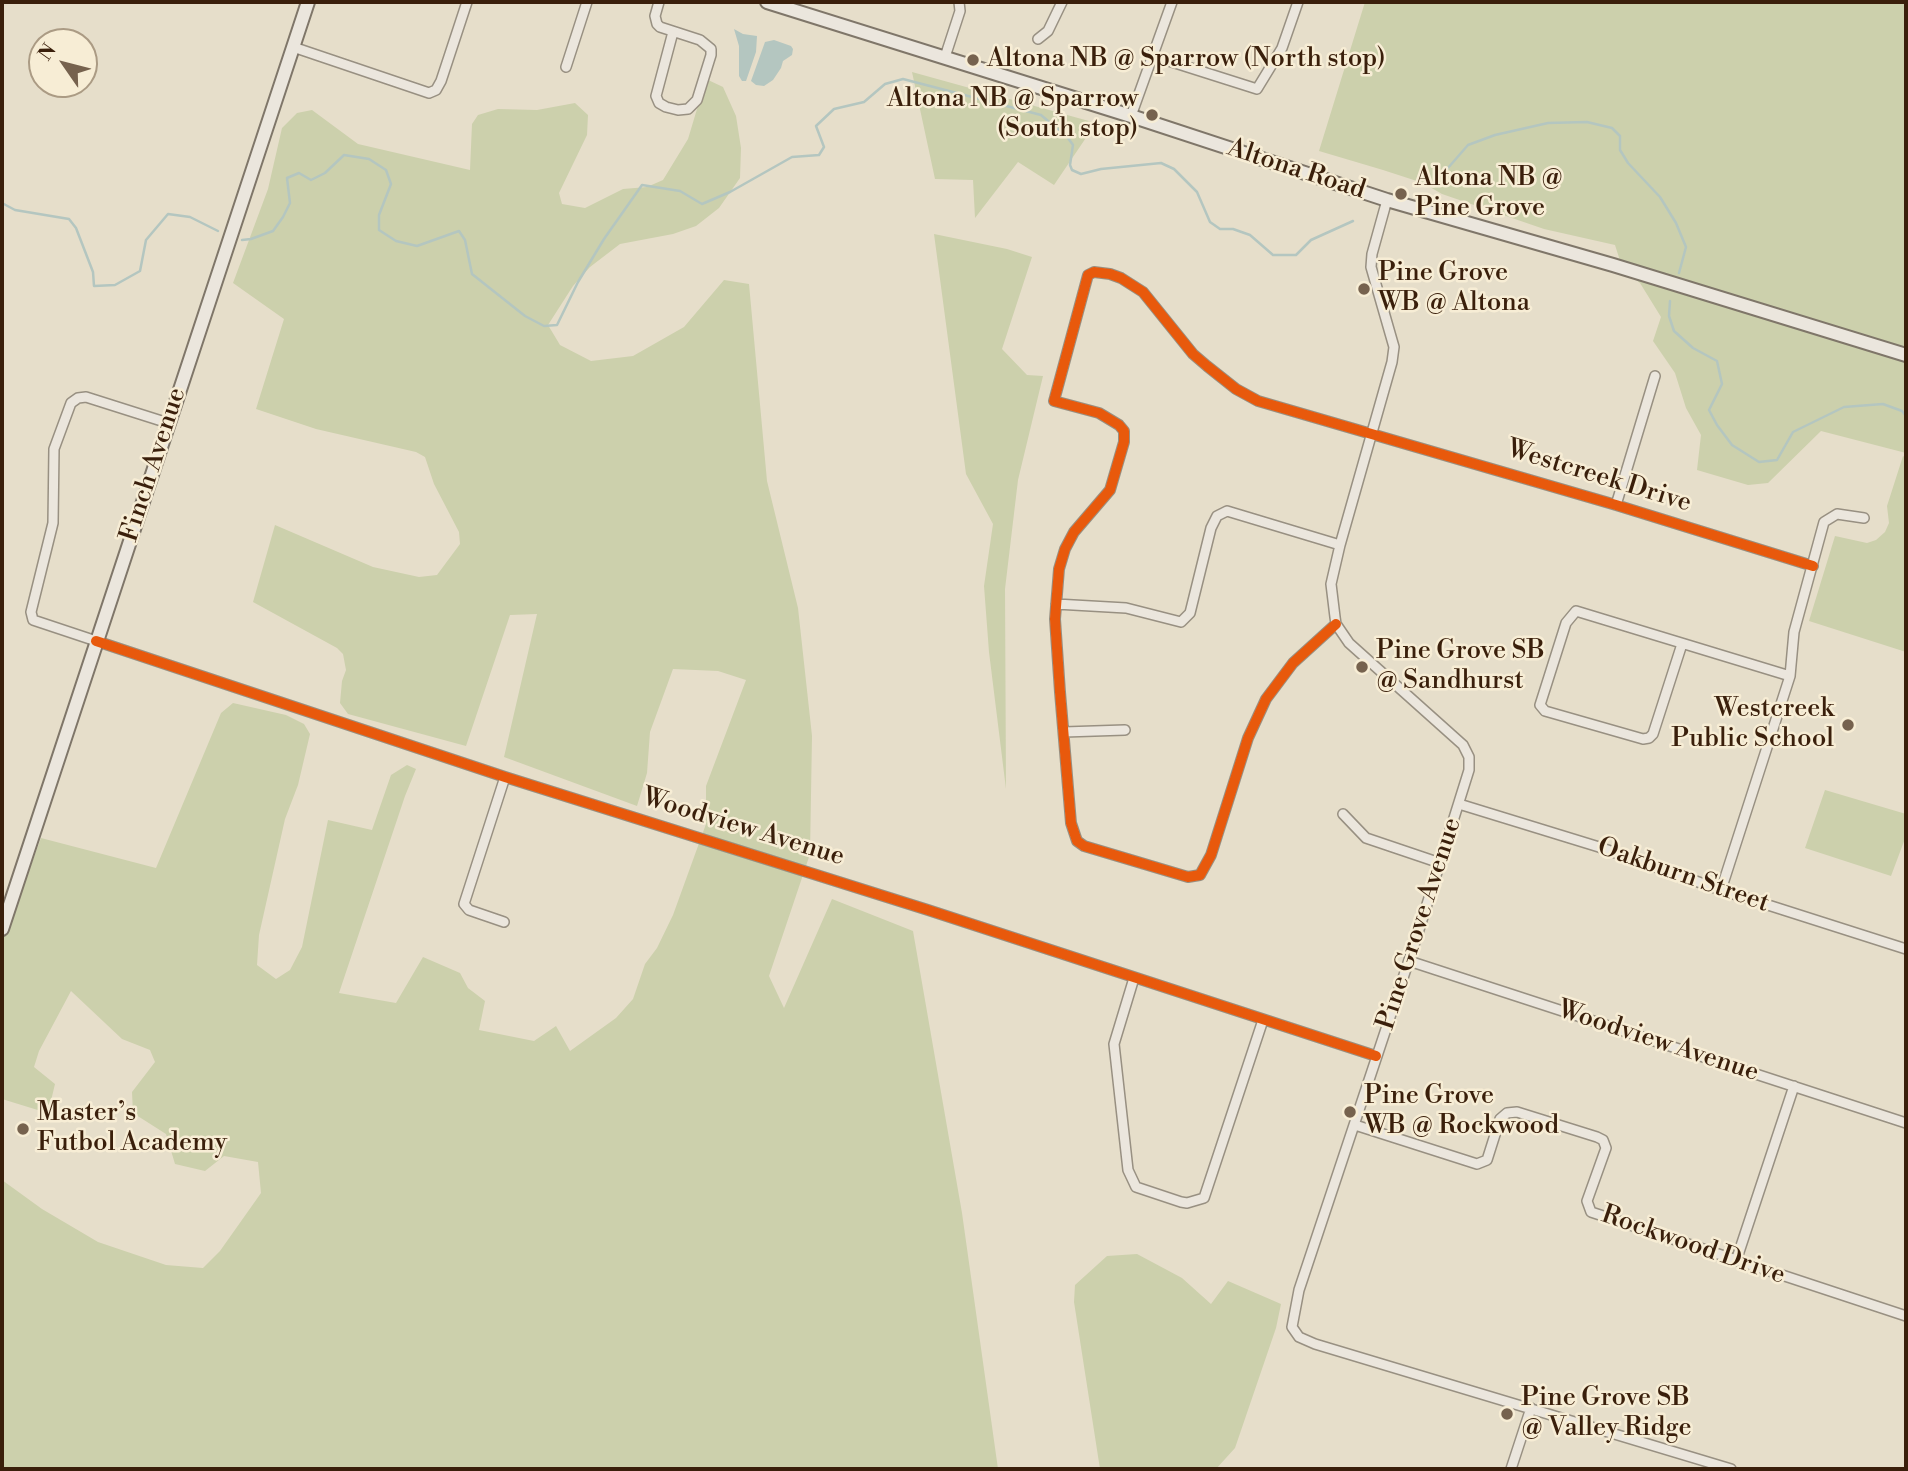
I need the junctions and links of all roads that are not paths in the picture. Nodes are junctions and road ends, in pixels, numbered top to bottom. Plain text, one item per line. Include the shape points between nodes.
1 (308, 2) edge
2 (467, 2) edge
3 (587, 2) edge
4 (659, 2) edge
5 (767, 2) edge
6 (959, 2) edge
7 (1062, 2) edge
8 (1172, 2) edge
9 (1298, 2) edge
10 (674, 32) junction
11 (1038, 39) dead end
12 (292, 47) junction
13 (1153, 56) junction
14 (945, 57) junction
15 (566, 67) dead end
16 (1131, 116) junction
17 (1387, 200) junction
18 (1906, 355) edge
19 (1655, 376) dead end
20 (168, 423) junction
21 (1373, 434) junction
22 (1616, 505) junction
23 (1864, 518) dead end
24 (1340, 545) junction
25 (1813, 566) junction
26 (1056, 604) junction
27 (1336, 624) junction
28 (96, 641) junction
29 (1682, 643) junction
30 (1790, 676) junction
31 (1125, 730) dead end
32 (1064, 732) junction
33 (505, 777) junction
34 (1459, 804) junction
35 (1343, 814) dead end
36 (1440, 863) junction
37 (1721, 890) junction
38 (504, 922) dead end
39 (2, 929) edge
40 (1906, 949) edge
41 (1409, 961) junction
42 (1134, 978) junction
43 (1263, 1020) junction
44 (1376, 1056) junction
45 (1794, 1086) junction
46 (1906, 1123) edge
47 (1355, 1125) junction
48 (1736, 1261) junction
49 (1906, 1316) edge
50 (1531, 1408) junction
51 (1511, 1469) edge
52 (1731, 1469) edge

1 - 12 main road, Finch Avenue
2 - 12 street via 441,80 429,93
3 - 15 street
4 - 10 street via 657,24
5 - 14 main road, Altona Road
6 - 14 street
7 - 11 street via 1048,31
8 - 13 street
9 - 13 street via 1282,48 1257,89
10 - 10 street via 700,40 710,49 697,100 688,109 666,107 656,96
12 - 20 main road, Finch Avenue
13 - 16 street
14 - 16 main road, Altona Road
16 - 17 main road, Altona Road
17 - 18 main road, Altona Road
17 - 21 street via 1371,267 1394,347
19 - 22 street
20 - 28 main road, Finch Avenue
20 - 28 street, Woodview Avenue via 86,397 71,403 60,430 52,465 53,523 31,612 40,624
21 - 22 street, Westcreek Drive
21 - 24 street
21 - 26 street, Westcreek Drive via 1258,401 1236,390 1194,354 1143,292 1110,274 1087,275 1054,401 1099,413 1119,425 1124,442 1110,491 1065,549
22 - 25 street, Westcreek Drive
23 - 25 street via 1837,514 1824,522
24 - 26 street via 1227,511 1217,516 1210,528 1190,613 1181,622 1126,608
24 - 27 street via 1331,584
25 - 30 street via 1794,632
26 - 32 street
27 - 32 street via 1293,663 1266,699 1200,875 1188,877 1077,841 1071,823
27 - 34 street, Pine Grove Avenue via 1349,643 1463,745 1469,770
28 - 33 street, Woodview Avenue
28 - 39 main road, Finch Avenue
29 - 29 street via 1576,611 1566,623 1540,705 1545,711 1649,738
29 - 30 street
30 - 37 street
31 - 32 street
33 - 38 street via 464,904
33 - 42 street, Woodview Avenue
34 - 36 street, Pine Grove Avenue
34 - 37 street, Oakburn Street
35 - 36 street via 1366,838
36 - 41 street, Pine Grove Avenue
37 - 40 street, Oakburn Street
41 - 44 street, Pine Grove Avenue
41 - 45 street, Woodview Avenue
42 - 43 street, Woodview Avenue
42 - 43 street via 1114,1044 1128,1170 1136,1187 1181,1202 1205,1198
43 - 44 street, Woodview Avenue
44 - 47 street, Pine Grove Avenue
45 - 46 street, Woodview Avenue
45 - 48 street
47 - 48 street, Rockwood Drive via 1477,1164 1487,1160 1500,1119 1507,1113 1517,1112 1597,1137 1606,1148 1587,1201 1591,1212
47 - 50 street, Pine Grove Avenue via 1299,1290 1292,1327 1299,1337 1315,1344
48 - 49 street, Rockwood Drive
50 - 51 street
50 - 52 street, Pine Grove Avenue

